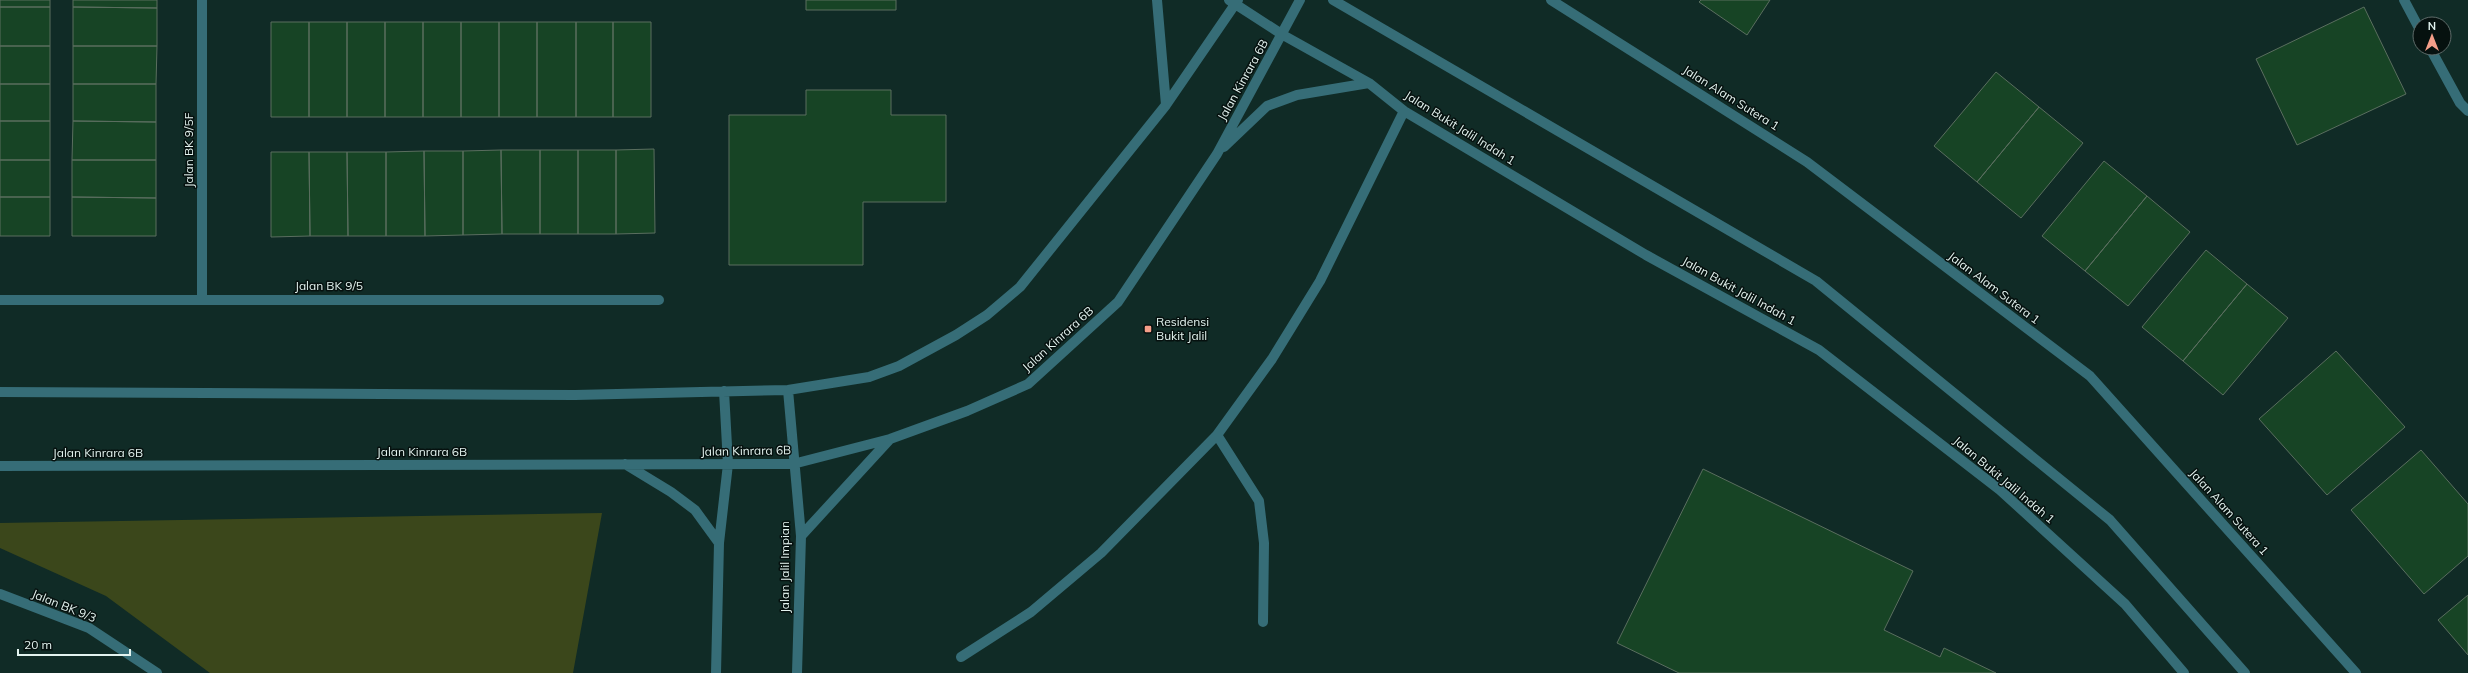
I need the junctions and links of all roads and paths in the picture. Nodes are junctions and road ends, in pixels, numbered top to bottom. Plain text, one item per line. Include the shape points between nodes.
1 (202, 0) edge
2 (1157, 0) edge
3 (1300, 0) edge
4 (1333, 0) edge
5 (1551, 0) edge
6 (2404, 0) edge
7 (1234, 1) edge
8 (2413, 16) edge
9 (1283, 34) junction
10 (2434, 56) edge
11 (1368, 83) junction
12 (1166, 105) junction
13 (1404, 111) junction
14 (2468, 111) edge
15 (1217, 154) junction
16 (202, 299) junction
17 (0, 300) edge
18 (659, 300) dead end
19 (788, 390) junction
20 (724, 391) junction
21 (0, 392) edge
22 (1217, 435) junction
23 (890, 439) junction
24 (624, 464) junction
25 (728, 464) junction
26 (793, 464) junction
27 (0, 466) edge
28 (801, 536) junction
29 (719, 543) junction
30 (0, 594) edge
31 (1262, 622) dead end
32 (961, 657) dead end
33 (157, 673) edge
34 (716, 673) edge
35 (797, 673) edge
36 (2184, 673) edge
37 (2245, 673) edge
38 (2356, 673) edge

1 - 16 street, Jalan BK 9/5F
2 - 12 street
3 - 9 street, Jalan Kinrara 6B
4 - 37 street via 1816,281 2110,520
5 - 38 street, Jalan Alam Sutera 1 via 1807,162 2090,376
6 - 8 street
7 - 9 street, Jalan Bukit Jalil Indah 1
7 - 12 street
9 - 11 street, Jalan Bukit Jalil Indah 1
9 - 15 street, Jalan Kinrara 6B
10 - 14 street via 2460,103
11 - 13 street, Jalan Bukit Jalil Indah 1
11 - 15 street via 1297,95 1268,106
12 - 19 street via 1020,287 987,314 956,335 899,366 869,377
13 - 22 street via 1320,281 1272,359
13 - 36 street, Jalan Bukit Jalil Indah 1 via 1646,255 1819,350 2000,490 2125,604
15 - 23 street, Jalan Kinrara 6B via 1118,302 1028,384 967,411
16 - 17 street, Jalan BK 9/5
16 - 18 street, Jalan BK 9/5
19 - 20 street
19 - 26 street, Jalan Jalil Impian
20 - 21 street via 575,395
20 - 25 street
22 - 31 street via 1259,501 1264,543
22 - 32 street via 1101,553 1031,612
23 - 26 street, Jalan Kinrara 6B
23 - 28 street
24 - 25 street, Jalan Kinrara 6B
24 - 27 street, Jalan Kinrara 6B
24 - 29 street via 671,492 695,510
25 - 26 street, Jalan Kinrara 6B
25 - 29 street
26 - 28 street, Jalan Jalil Impian
28 - 35 street, Jalan Jalil Impian
29 - 34 street
30 - 33 street, Jalan BK 9/3 via 89,628

